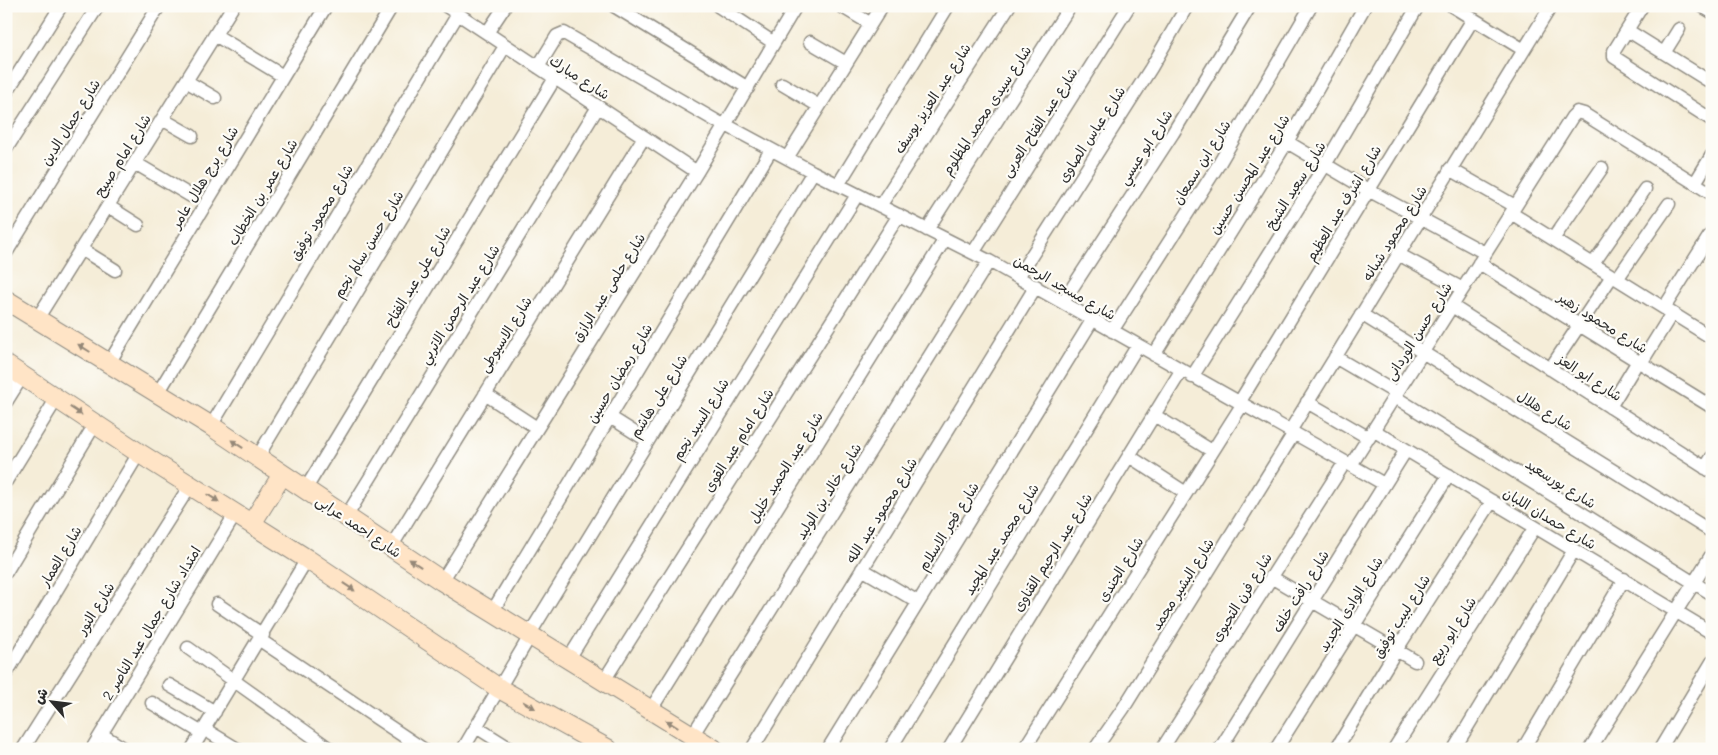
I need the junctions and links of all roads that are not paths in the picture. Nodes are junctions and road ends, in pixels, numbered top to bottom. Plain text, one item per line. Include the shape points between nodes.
1 (60, 6) edge
2 (98, 6) edge
3 (159, 6) edge
4 (233, 6) edge
5 (326, 6) edge
6 (392, 6) edge
7 (446, 6) edge
8 (505, 6) edge
9 (614, 6) edge
10 (718, 6) edge
11 (796, 6) edge
12 (841, 6) edge
13 (882, 6) edge
14 (948, 6) edge
15 (1009, 6) edge
16 (1070, 6) edge
17 (1130, 6) edge
18 (1187, 6) edge
19 (1250, 6) edge
20 (1311, 6) edge
21 (1365, 6) edge
22 (1418, 6) edge
23 (1452, 6) edge
24 (1551, 6) edge
25 (1642, 6) edge
26 (1702, 6) edge
27 (1712, 12) edge
28 (458, 14) junction
29 (1473, 19) junction
30 (871, 24) junction
31 (1679, 29) dead end
32 (1627, 30) junction
33 (487, 33) junction
34 (215, 34) junction
35 (810, 42) dead end
36 (774, 43) junction
37 (505, 46) junction
38 (1524, 50) junction
39 (1664, 53) junction
40 (846, 63) junction
41 (538, 67) junction
42 (283, 76) junction
43 (555, 78) junction
44 (186, 81) junction
45 (1712, 83) edge
46 (782, 84) dead end
47 (748, 88) junction
48 (6, 93) edge
49 (215, 98) dead end
50 (819, 106) junction
51 (598, 107) junction
52 (162, 119) junction
53 (1712, 120) edge
54 (726, 125) junction
55 (192, 136) dead end
56 (644, 138) junction
57 (1287, 142) junction
58 (6, 149) edge
59 (771, 150) junction
60 (1712, 155) edge
61 (786, 158) junction
62 (135, 163) junction
63 (1325, 165) junction
64 (1602, 168) dead end
65 (1450, 169) junction
66 (697, 172) junction
67 (813, 172) junction
68 (1695, 183) junction
69 (838, 185) junction
70 (1645, 189) dead end
71 (1368, 190) junction
72 (1712, 194) edge
73 (857, 195) junction
74 (191, 196) dead end
75 (1669, 204) dead end
76 (108, 206) junction
77 (880, 206) junction
78 (1513, 210) junction
79 (899, 216) junction
80 (1420, 218) junction
81 (138, 225) dead end
82 (927, 230) junction
83 (1710, 235) dead end
84 (945, 239) junction
85 (1553, 239) junction
86 (81, 249) junction
87 (6, 253) edge
88 (973, 253) junction
89 (1398, 254) junction
90 (1482, 258) junction
91 (989, 261) junction
92 (1592, 264) junction
93 (115, 270) dead end
94 (1018, 277) junction
95 (1614, 277) junction
96 (1036, 286) junction
97 (1463, 289) junction
98 (6, 300) edge
99 (1063, 302) junction
100 (1452, 306) junction
101 (1668, 311) junction
102 (1361, 314) junction
103 (37, 319) junction
104 (1093, 319) junction
105 (1579, 325) junction
106 (1112, 331) junction
107 (1711, 336) edge
108 (1138, 345) junction
109 (1423, 351) junction
110 (1154, 355) junction
111 (1335, 358) junction
112 (1640, 362) junction
113 (109, 363) junction
114 (6, 365) edge
115 (1550, 369) junction
116 (1187, 374) junction
117 (23, 375) junction
118 (158, 393) junction
119 (485, 394) junction
120 (1396, 395) junction
121 (57, 398) junction
122 (6, 402) edge
123 (1307, 402) junction
124 (1240, 404) junction
125 (1610, 407) junction
126 (1712, 407) edge
127 (1154, 415) junction
128 (610, 417) junction
129 (95, 424) junction
130 (211, 426) junction
131 (537, 428) junction
132 (1292, 432) junction
133 (1371, 434) junction
134 (648, 441) junction
135 (1406, 450) junction
136 (1212, 451) junction
137 (139, 453) junction
138 (1129, 456) junction
139 (1712, 457) edge
140 (257, 458) junction
141 (1348, 463) junction
142 (1708, 470) edge
143 (282, 474) junction
144 (1449, 476) junction
145 (6, 481) edge
146 (191, 484) junction
147 (1384, 484) junction
148 (305, 490) junction
149 (1186, 493) junction
150 (1492, 501) junction
151 (236, 513) junction
152 (346, 517) junction
153 (252, 523) junction
154 (1535, 527) junction
155 (1712, 532) edge
156 (391, 546) junction
157 (1574, 550) junction
158 (1712, 554) edge
159 (307, 559) junction
160 (862, 569) junction
161 (6, 572) edge
162 (1271, 577) junction
163 (1624, 579) junction
164 (442, 581) junction
165 (1694, 583) junction
166 (1712, 594) edge
167 (1312, 600) junction
168 (918, 602) junction
169 (217, 604) dead end
170 (1676, 611) junction
171 (492, 612) junction
172 (1355, 624) junction
173 (1712, 632) edge
174 (529, 636) junction
175 (261, 637) junction
176 (188, 648) dead end
177 (1397, 649) junction
178 (568, 660) junction
179 (1414, 661) dead end
180 (1712, 662) edge
181 (6, 674) edge
182 (235, 680) junction
183 (603, 682) junction
184 (169, 685) dead end
185 (500, 689) junction
186 (152, 702) dead end
187 (650, 711) junction
188 (215, 712) junction
189 (476, 727) junction
190 (203, 731) junction
191 (101, 734) junction
192 (692, 736) junction
193 (24, 749) edge
194 (92, 749) edge
195 (125, 749) edge
196 (192, 749) edge
197 (237, 749) edge
198 (330, 749) edge
199 (423, 749) edge
200 (463, 749) edge
201 (511, 749) edge
202 (608, 749) edge
203 (714, 749) edge
204 (752, 749) edge
205 (828, 749) edge
206 (890, 749) edge
207 (949, 749) edge
208 (1024, 749) edge
209 (1095, 749) edge
210 (1162, 749) edge
211 (1220, 749) edge
212 (1276, 749) edge
213 (1336, 749) edge
214 (1394, 749) edge
215 (1454, 749) edge
216 (1523, 749) edge
217 (1590, 749) edge
218 (1660, 749) edge

1 - 48 street
2 - 58 street
3 - 87 street, شارع جمال الدين
4 - 34 street, شارع امام صبيح
5 - 42 street, شارع برج هلال عامر
6 - 118 street, شارع عمر بن الخطاب
7 - 28 street, شارع مبارك
8 - 33 street
9 - 47 street
10 - 36 street
11 - 36 street, شارع حلمى عبد الرازق
12 - 30 street
13 - 30 street
14 - 69 street
15 - 77 street, شارع عبد العزيز يوسف
16 - 82 street, شارع سيدى محمد المظلوم
17 - 88 street, شارع عبد الفتاح العربى
18 - 94 street, شارع عباس الصاوى via 1152,68
19 - 99 street, شارع ابو عيسي via 1173,133
20 - 106 street, شارع ابن سمعان via 1219,164
21 - 57 street, شارع عبد المحسن حسين
22 - 63 street, شارع سعيد الشيخ
23 - 29 street
24 - 38 street, شارع محمود شبانه
25 - 32 street
26 - 27 street
28 - 33 street, شارع مبارك
28 - 130 street, شارع محمود توفيق
29 - 38 street
29 - 71 street, شارع اشرف عبد العظيم
30 - 40 street
31 - 39 street
32 - 39 street
32 - 53 street via 1614,51 1618,62
33 - 37 street, شارع مبارك
34 - 42 street
34 - 44 street, شارع امام صبيح
35 - 40 street
36 - 47 street, شارع حلمى عبد الرازق
37 - 41 street, شارع مبارك
37 - 140 street, شارع حسن سالم نجم
38 - 65 street, شارع محمود شبانه
39 - 45 street
40 - 50 street
41 - 43 street, شارع مبارك
41 - 54 street, شارع مسجد الرحمن via 557,36 564,33
42 - 113 street, شارع برج هلال عامر
43 - 51 street, شارع مبارك
43 - 148 street, شارع على عبد الفتاح
44 - 49 street
44 - 52 street, شارع امام صبيح
46 - 50 street
47 - 54 street, شارع حلمى عبد الرازق
50 - 61 street
51 - 56 street, شارع مبارك
51 - 152 street, شارع عبد الرحمن الاتربي
52 - 55 street
52 - 62 street, شارع امام صبيح
54 - 59 street, شارع مسجد الرحمن
54 - 66 street, شارع حلمى عبد الرازق
56 - 66 street, شارع مبارك
56 - 119 street, شارع الاسيوطى
57 - 63 street, شارع محمود زهير
57 - 110 street, شارع عبد المحسن حسين
59 - 61 street, شارع مسجد الرحمن
59 - 128 street, شارع رمضان حسين
60 - 68 street
61 - 67 street, شارع مسجد الرحمن
62 - 74 street
62 - 76 street, شارع امام صبيح
63 - 71 street, شارع محمود زهير
63 - 116 street, شارع سعيد الشيخ
64 - 85 street
65 - 78 street
65 - 80 street, شارع محمود شبانه
66 - 131 street, شارع حلمى عبد الرازق
67 - 69 street, شارع مسجد الرحمن
67 - 134 street, شارع على هاشم
68 - 72 street
68 - 78 street, شارع حسن الوردانى via 1577,112
69 - 73 street, شارع مسجد الرحمن
70 - 92 street
71 - 80 street, شارع محمود زهير
71 - 124 street, شارع اشرف عبد العظيم
73 - 77 street, شارع مسجد الرحمن
73 - 178 street, شارع السيد نجم
75 - 95 street
76 - 81 street
76 - 86 street, شارع امام صبيح
77 - 79 street, شارع مسجد الرحمن
78 - 85 street
78 - 90 street, شارع حسن الوردانى
79 - 82 street, شارع مسجد الرحمن
79 - 183 street, شارع امام عبد القوى
80 - 89 street, شارع محمود شبانه
80 - 90 street, شارع محمود زهير
82 - 84 street, شارع مسجد الرحمن
83 - 101 street
84 - 88 street, شارع مسجد الرحمن
84 - 187 street, شارع عبد الحميد خليل
85 - 92 street
86 - 93 street
86 - 103 street, شارع امام صبيح
88 - 91 street, شارع مسجد الرحمن
89 - 97 street
89 - 102 street, شارع محمود شبانه
90 - 97 street, شارع حسن الوردانى
90 - 105 street, شارع محمود زهير
91 - 94 street, شارع مسجد الرحمن
91 - 192 street, شارع خالد بن الوليد
92 - 95 street
94 - 96 street, شارع مسجد الرحمن
95 - 101 street
95 - 105 street
96 - 99 street, شارع مسجد الرحمن
96 - 160 street, شارع محمود عبد الله
97 - 100 street, شارع حسن الوردانى
98 - 103 street, شارع احمد عرابى
99 - 104 street, شارع مسجد الرحمن
100 - 109 street, شارع حسن الوردانى
100 - 115 street, شارع ابو العز
101 - 107 street
101 - 112 street
102 - 109 street, شارع هلال
102 - 111 street, شارع محمود شبانه
113 -> 103 street, شارع احمد عرابى
104 - 106 street, شارع مسجد الرحمن
104 - 168 street, شارع فجر الاسلام
105 - 112 street, شارع محمود زهير
105 - 115 street
106 - 108 street, شارع مسجد الرحمن
108 - 110 street, شارع مسجد الرحمن
108 - 206 street, شارع محمد عبد المجيد
109 - 120 street, شارع حسن الوردانى
109 - 155 street, شارع هلال
110 - 116 street, شارع مسجد الرحمن
111 - 120 street, شارع بورسعيد
111 - 123 street, شارع محمود شبانه
112 - 125 street
112 - 126 street, شارع محمود زهير
113 - 118 street, شارع احمد عرابى
114 - 117 street
115 - 125 street, شارع ابو العز
116 - 124 street, شارع مسجد الرحمن
116 - 127 street, شارع عبد الرحيم القناوى
117 - 121 street
117 - 122 street
118 - 130 street, شارع احمد عرابى
119 - 131 street
119 - 156 street, شارع الاسيوطى
120 - 133 street, شارع حسن الوردانى
120 - 165 street, شارع بورسعيد
121 -> 129 street
121 - 145 street
123 - 132 street, شارع محمود شبانه
123 - 133 street, شارع حمدان اللبان
124 - 132 street, شارع مسجد الرحمن
124 - 136 street, شارع الجندى
125 - 142 street, شارع ابو العز
127 - 136 street
127 - 138 street, شارع عبد الرحيم القناوى
128 - 134 street
128 - 171 street, شارع رمضان حسين
129 - 137 street
129 - 161 street
140 -> 130 street, شارع احمد عرابى
131 - 164 street, شارع حلمى عبد الرازق
132 - 141 street, شارع مسجد الرحمن
132 - 209 street, شارع البشير محمد
133 - 135 street, شارع حمدان اللبان
133 - 141 street, شارع حسن الوردانى
134 - 174 street, شارع على هاشم
135 - 144 street, شارع حمدان اللبان
135 - 147 street, شارع رافت خلف
136 - 149 street, شارع الجندى
137 - 146 street
137 - 181 street, شارع العمار
138 - 149 street
138 - 207 street, شارع عبد الرحيم القناوى
139 - 142 street
140 - 143 street, شارع احمد عرابى
141 - 147 street, شارع مسجد الرحمن
141 - 162 street, شارع فرن التحيوى
143 - 148 street, شارع احمد عرابى
143 - 153 street
144 - 150 street, شارع حمدان اللبان
144 - 172 street, شارع الوادى الجديد
146 -> 151 street
146 - 193 street, شارع النور
147 - 167 street, شارع رافت خلف
148 - 152 street, شارع احمد عرابى
149 - 208 street, شارع الجندى
150 - 154 street, شارع حمدان اللبان
150 - 177 street, شارع لبيب توفيق
151 - 153 street
151 - 191 street, امتداد شارع جمال عبد الناصر 2
152 - 156 street, شارع احمد عرابى
153 - 159 street
154 - 157 street, شارع حمدان اللبان
154 - 214 street, شارع ابو ربيع
164 -> 156 street, شارع احمد عرابى
157 - 163 street, شارع حمدان اللبان
157 - 215 street
158 - 165 street
159 - 175 street
159 -> 185 street
160 - 168 street
160 - 204 street, شارع محمود عبد الله
162 - 167 street
162 - 210 street, شارع فرن التحيوى
163 - 170 street, شارع حمدان اللبان
163 - 216 street
164 - 171 street, شارع احمد عرابى
165 - 166 street, شارع بورسعيد
165 - 170 street
167 - 172 street
167 - 211 street, شارع رافت خلف
168 - 205 street, شارع فجر الاسلام
169 - 175 street
170 - 173 street, شارع حمدان اللبان
170 - 217 street
171 - 174 street, شارع احمد عرابى
172 - 177 street
172 - 212 street, شارع الوادى الجديد
174 - 178 street, شارع احمد عرابى
174 - 185 street, شارع على هاشم
175 - 182 street
175 - 199 street
176 - 182 street
177 - 179 street
177 - 213 street, شارع لبيب توفيق
178 - 183 street, شارع احمد عرابى
180 - 218 street
182 - 188 street
182 - 198 street
183 - 187 street, شارع احمد عرابى
184 - 188 street
185 - 189 street, شارع على هاشم
185 -> 202 street
186 - 190 street
192 -> 187 street, شارع احمد عرابى
188 - 190 street
189 - 200 street, شارع على هاشم
189 - 201 street
190 - 196 street
190 - 197 street
191 - 194 street, امتداد شارع جمال عبد الناصر 2
191 - 195 street
192 - 203 street, شارع احمد عرابى

